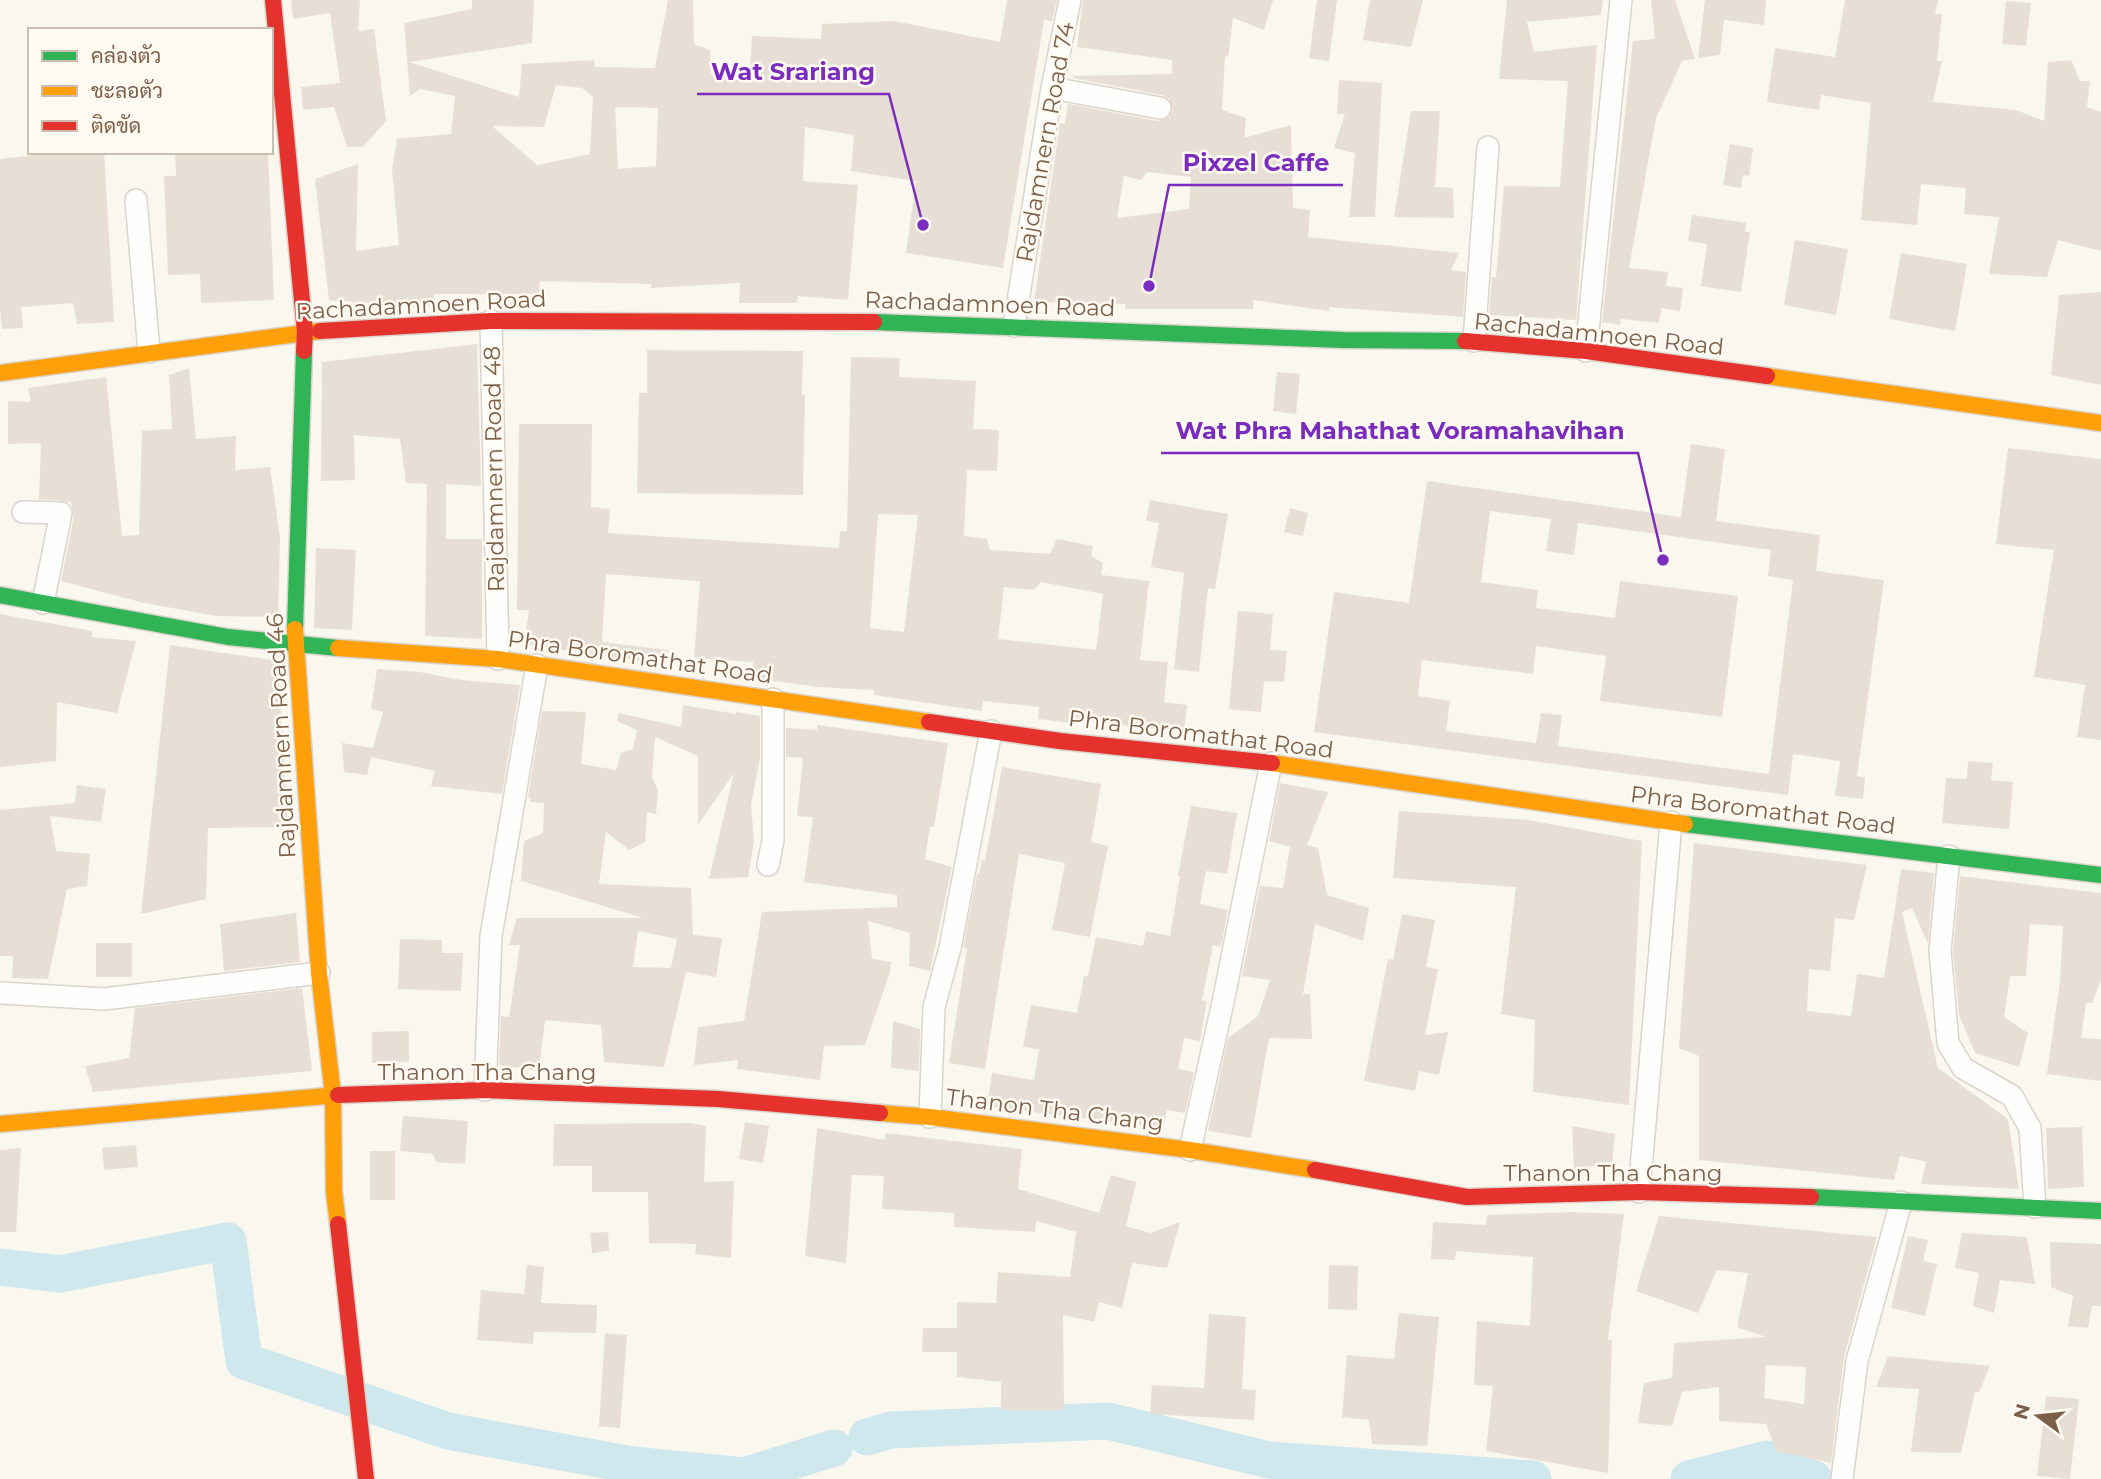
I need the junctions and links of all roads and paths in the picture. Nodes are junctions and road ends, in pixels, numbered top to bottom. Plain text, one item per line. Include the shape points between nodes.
1 (273, 0) edge
2 (1070, 0) edge
3 (1621, 0) edge
4 (1052, 88) junction
5 (1160, 108) dead end
6 (1488, 146) dead end
7 (136, 200) dead end
8 (491, 321) junction
9 (1014, 326) junction
10 (306, 332) junction
11 (1474, 341) junction
12 (1586, 351) junction
13 (149, 352) junction
14 (0, 373) edge
15 (2101, 423) edge
16 (23, 512) dead end
17 (0, 595) edge
18 (43, 603) junction
19 (295, 645) junction
20 (498, 659) junction
21 (537, 665) junction
22 (773, 699) junction
23 (991, 731) junction
24 (1271, 763) junction
25 (1671, 822) junction
26 (1949, 856) junction
27 (768, 865) dead end
28 (2101, 875) edge
29 (319, 973) junction
30 (0, 993) edge
31 (485, 1090) junction
32 (333, 1095) junction
33 (930, 1117) junction
34 (0, 1124) edge
35 (1189, 1150) junction
36 (1639, 1192) junction
37 (1901, 1202) junction
38 (2035, 1207) junction
39 (2101, 1211) edge
40 (1843, 1472) edge
41 (366, 1479) edge

1 - 10 street
2 - 4 street, Rajdamnern Road 74
3 - 12 street
4 - 5 street
4 - 9 street, Rajdamnern Road 74
6 - 11 street
7 - 13 street
8 - 9 street, Rachadamnoen Road
8 - 10 street, Rachadamnoen Road
8 - 20 street, Rajdamnern Road 48
9 - 11 street, Rachadamnoen Road
10 - 13 street, Rachadamnoen Road
10 - 19 street, Rajdamnern Road 46
11 - 12 street, Rachadamnoen Road
12 - 15 street, Rachadamnoen Road
13 - 14 street, Rachadamnoen Road
16 - 18 street via 61,513
17 - 18 street, Phra Boromathat Road
18 - 19 street, Phra Boromathat Road
19 - 20 street, Phra Boromathat Road
19 - 29 street, Rajdamnern Road 46
20 - 21 street, Phra Boromathat Road
21 - 22 street, Phra Boromathat Road
21 - 31 street via 491,936
22 - 23 street, Phra Boromathat Road
22 - 27 street via 773,839
23 - 24 street, Phra Boromathat Road
23 - 33 street via 950,948 934,1007
24 - 25 street, Phra Boromathat Road
24 - 35 street
25 - 26 street, Phra Boromathat Road
25 - 36 street
26 - 28 street, Phra Boromathat Road
26 - 38 street via 1940,951 1948,1043 1964,1068 2012,1096 2030,1128
29 - 30 street via 104,999
29 - 32 street, Rajdamnern Road 46
31 - 32 street, Thanon Tha Chang
31 - 33 street, Thanon Tha Chang via 718,1099
32 - 34 street, Thanon Tha Chang
32 - 41 street, Rajdamnern Road 46 via 334,1192
33 - 35 street, Thanon Tha Chang
35 - 36 street, Thanon Tha Chang via 1467,1197
36 - 37 street, Thanon Tha Chang
37 - 38 street, Thanon Tha Chang
37 - 40 street via 1857,1361
38 - 39 street, Thanon Tha Chang

